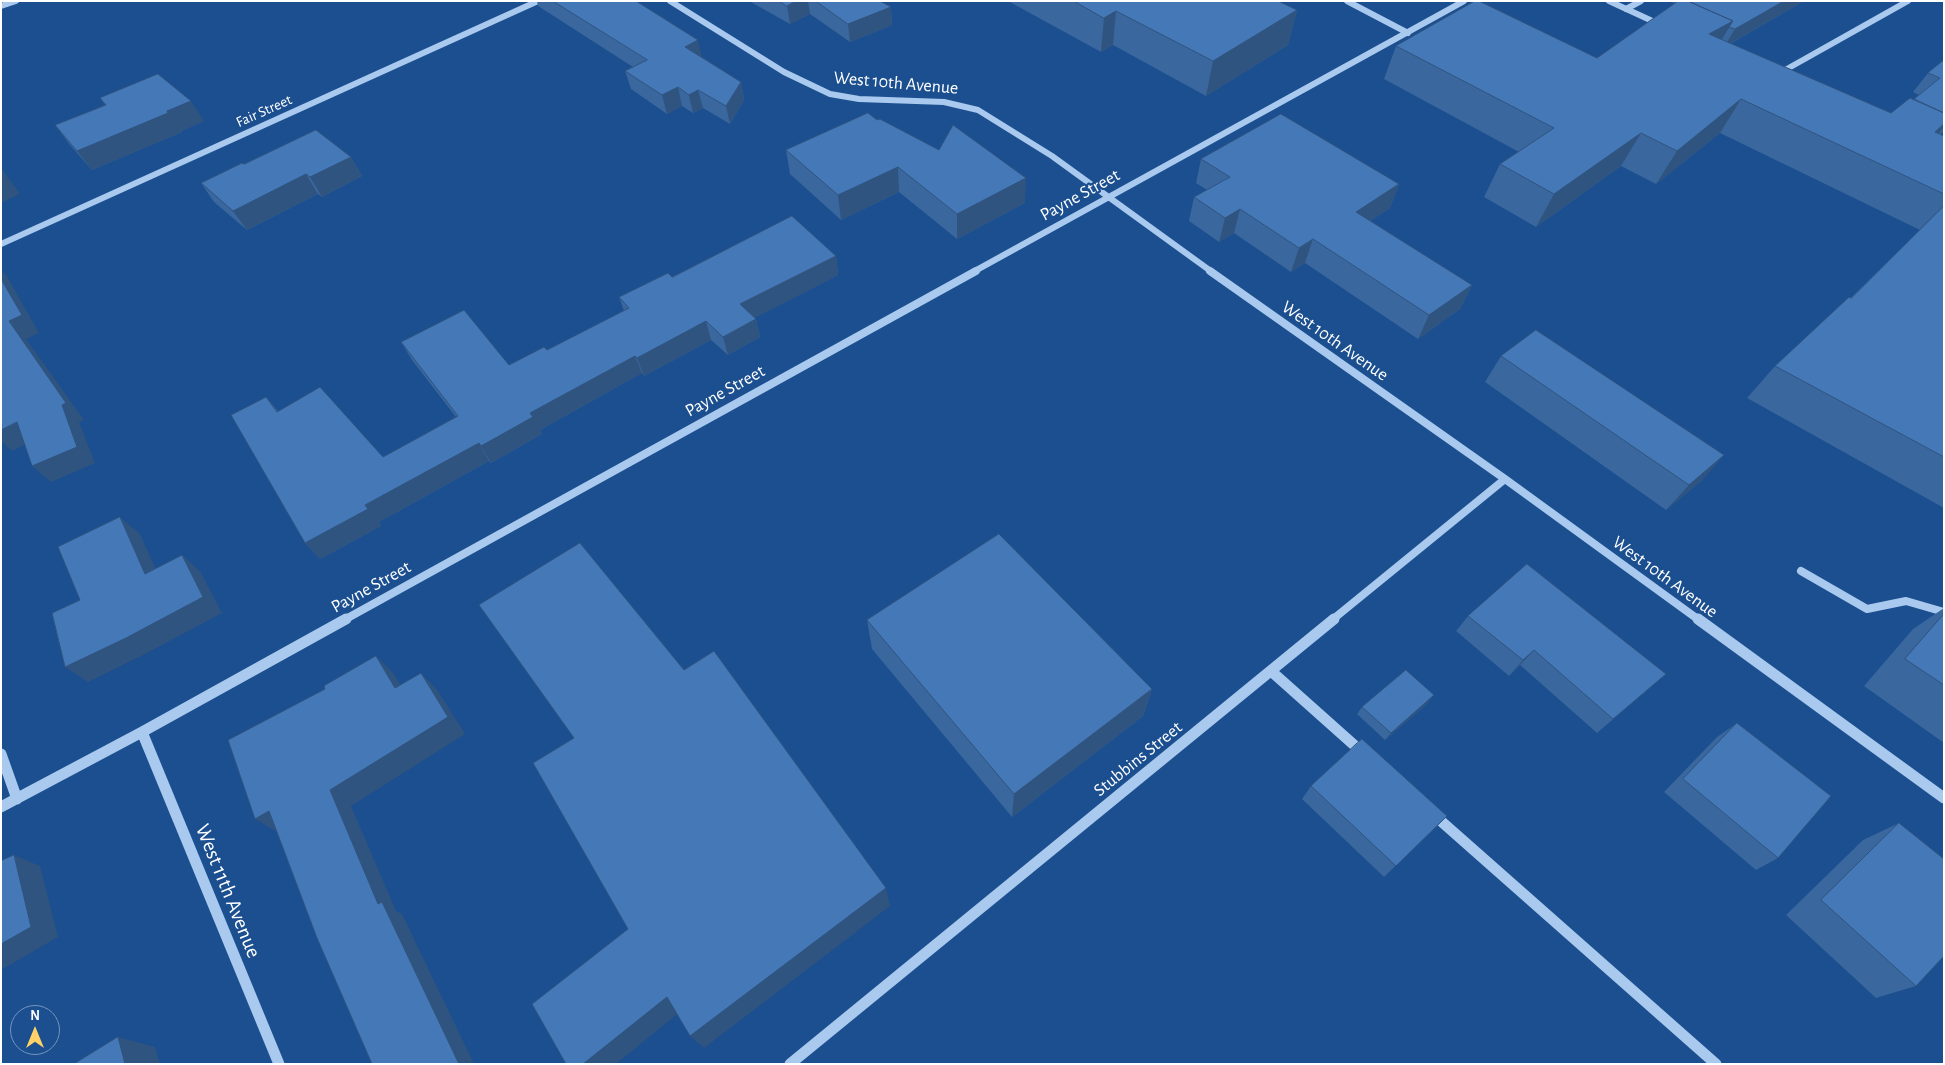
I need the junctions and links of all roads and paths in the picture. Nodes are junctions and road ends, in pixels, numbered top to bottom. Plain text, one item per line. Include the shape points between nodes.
1 (16, 1) edge
2 (538, 1) edge
3 (670, 1) edge
4 (1347, 1) edge
5 (1464, 1) edge
6 (1609, 1) edge
7 (1641, 1) edge
8 (1908, 1) edge
9 (1, 6) edge
10 (1626, 9) junction
11 (1665, 26) edge
12 (1408, 32) junction
13 (1773, 77) joint
14 (1782, 81) edge
15 (1109, 198) junction
16 (1, 244) edge
17 (1505, 479) junction
18 (1801, 571) dead end
19 (1944, 612) edge
20 (1271, 671) junction
21 (142, 732) junction
22 (1, 754) edge
23 (1375, 763) edge
24 (1944, 798) edge
25 (17, 799) junction
26 (1, 807) edge
27 (1427, 809) edge
28 (279, 1064) edge
29 (790, 1064) edge
30 (1716, 1064) edge

1 - 9 street
2 - 16 street, Fair Street
3 - 15 street, West 10th Avenue via 789,75 826,92 865,99 932,99 956,102 978,110 1052,156
4 - 12 street
5 - 12 street, Payne Street
6 - 10 street
7 - 10 street
8 - 13 street
10 - 11 street
12 - 15 street, Payne Street
13 - 14 street
15 - 17 street, West 10th Avenue
15 - 21 street, Payne Street
17 - 20 street, Stubbins Street
17 - 24 street, West 10th Avenue
18 - 19 street via 1866,609 1906,602
20 - 23 street
20 - 29 street, Stubbins Street
21 - 25 street, Payne Street
21 - 28 street, West 11th Avenue
22 - 25 street
25 - 26 street, Payne Street
27 - 30 street

